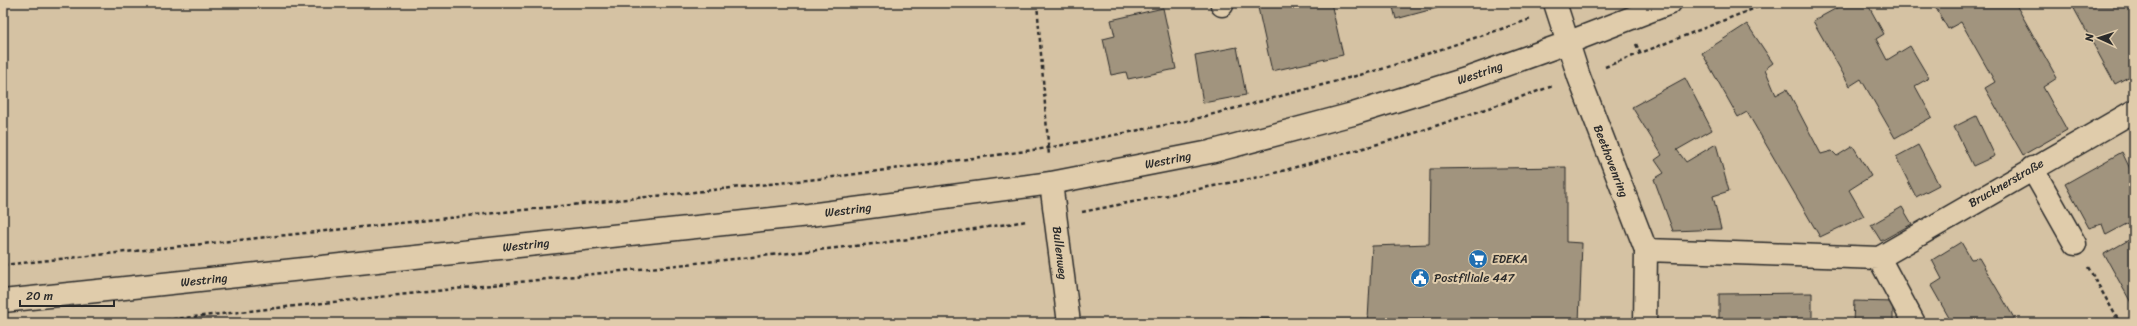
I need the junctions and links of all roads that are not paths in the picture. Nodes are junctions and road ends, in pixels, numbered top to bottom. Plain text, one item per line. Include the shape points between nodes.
1 (1670, 3) edge
2 (1556, 6) edge
3 (1567, 43) junction
4 (2134, 110) edge
5 (2032, 168) junction
6 (1051, 183) junction
7 (2075, 244) road end
8 (1646, 250) junction
9 (1879, 258) junction
10 (3, 301) edge
11 (1069, 323) edge
12 (1646, 323) edge
13 (1914, 323) edge

1 - 3 street, Westring
2 - 3 street, Beethovenring
3 - 6 street, Westring via 1353,114 1210,152
3 - 8 street, Beethovenring
4 - 5 street, Brucknerstraße
5 - 7 street
5 - 9 street, Brucknerstraße
6 - 10 street, Westring via 809,215
6 - 11 street, Bullenweg
8 - 9 street
8 - 12 street, Beethovenring
9 - 13 street

